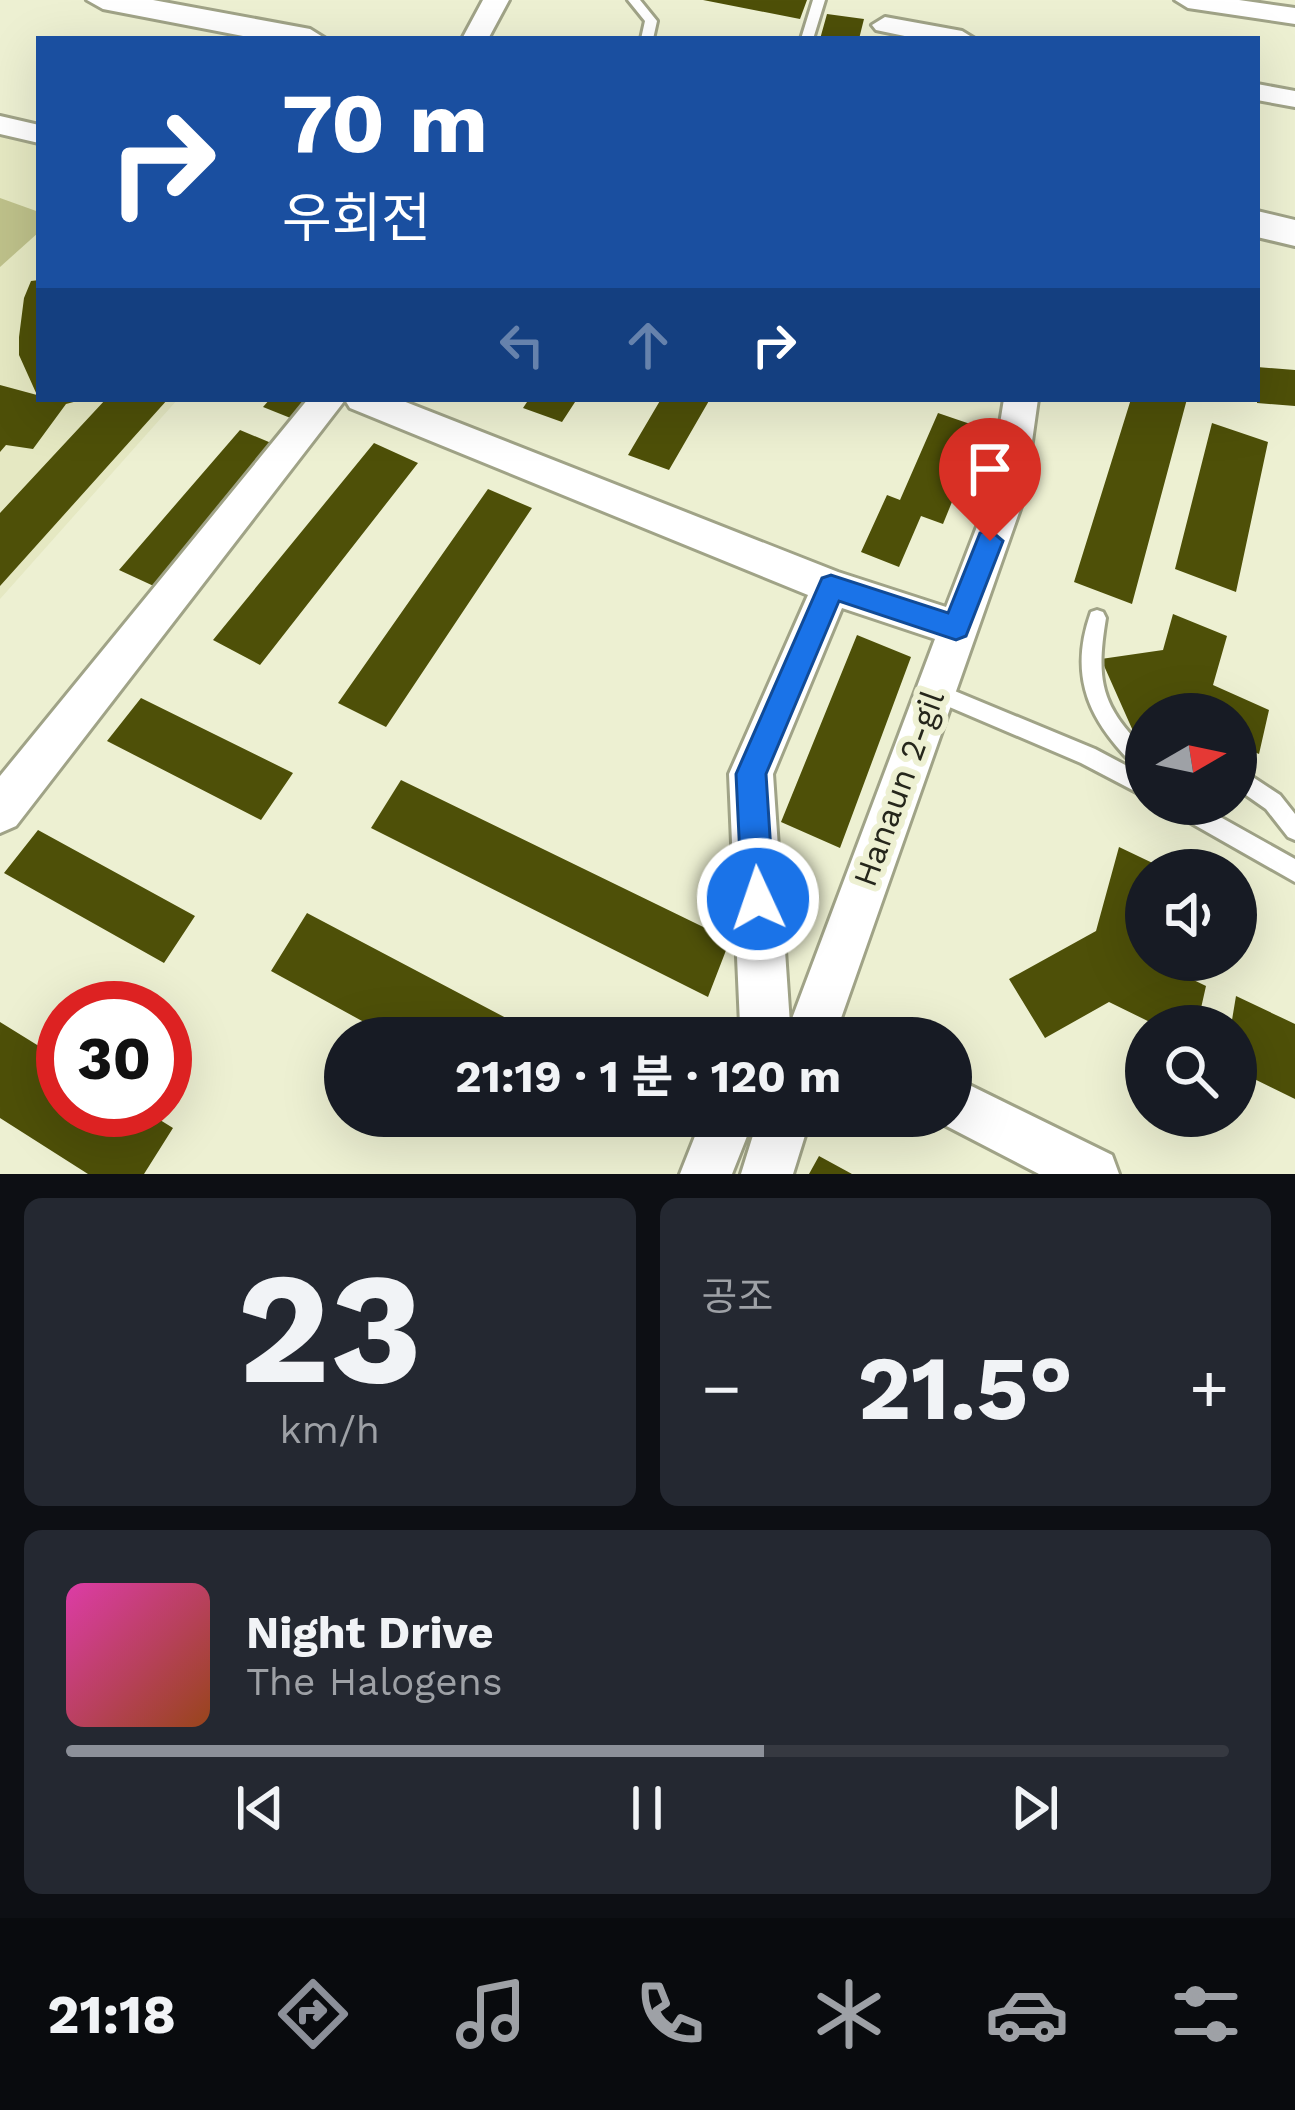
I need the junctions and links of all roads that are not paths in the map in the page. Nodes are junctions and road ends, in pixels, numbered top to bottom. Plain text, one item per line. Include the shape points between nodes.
1 (103, 0) edge
2 (496, 0) edge
3 (634, 0) edge
4 (819, 0) edge
5 (898, 0) edge
6 (1189, 0) edge
7 (139, 3) edge
8 (1295, 16) edge
9 (883, 32) edge
10 (296, 36) edge
11 (477, 36) edge
12 (648, 36) edge
13 (808, 36) edge
14 (928, 36) edge
15 (1260, 93) edge
16 (1295, 99) edge
17 (0, 125) edge
18 (36, 133) edge
19 (1260, 225) edge
20 (1295, 233) edge
21 (326, 402) edge
22 (369, 402) edge
23 (1021, 402) edge
24 (831, 587) junction
25 (1097, 618) dead end
26 (956, 628) junction
27 (934, 691) junction
28 (1125, 744) edge
29 (1125, 776) edge
30 (1257, 791) edge
31 (0, 811) edge
32 (1214, 825) edge
33 (1295, 830) edge
34 (1295, 871) edge
35 (765, 1017) edge
36 (822, 1017) edge
37 (972, 1112) edge
38 (721, 1137) edge
39 (778, 1137) edge
40 (706, 1174) edge
41 (767, 1174) edge
42 (1093, 1174) edge

1 - 7 street
2 - 11 street
3 - 12 lane via 651,21
4 - 13 lane
5 - 9 street
6 - 8 street
7 - 10 street
9 - 14 street
15 - 16 street
17 - 18 street
19 - 20 street
21 - 31 street
22 - 24 street
23 - 26 street, Hanaun 2-gil via 1006,498
24 - 26 street
24 - 35 street via 751,774
25 - 28 lane via 1087,672
26 - 27 street, Hanaun 2-gil
27 - 29 lane
27 - 36 street, Hanaun 2-gil
30 - 33 lane
32 - 34 lane
37 - 42 street
38 - 40 street
39 - 41 street

